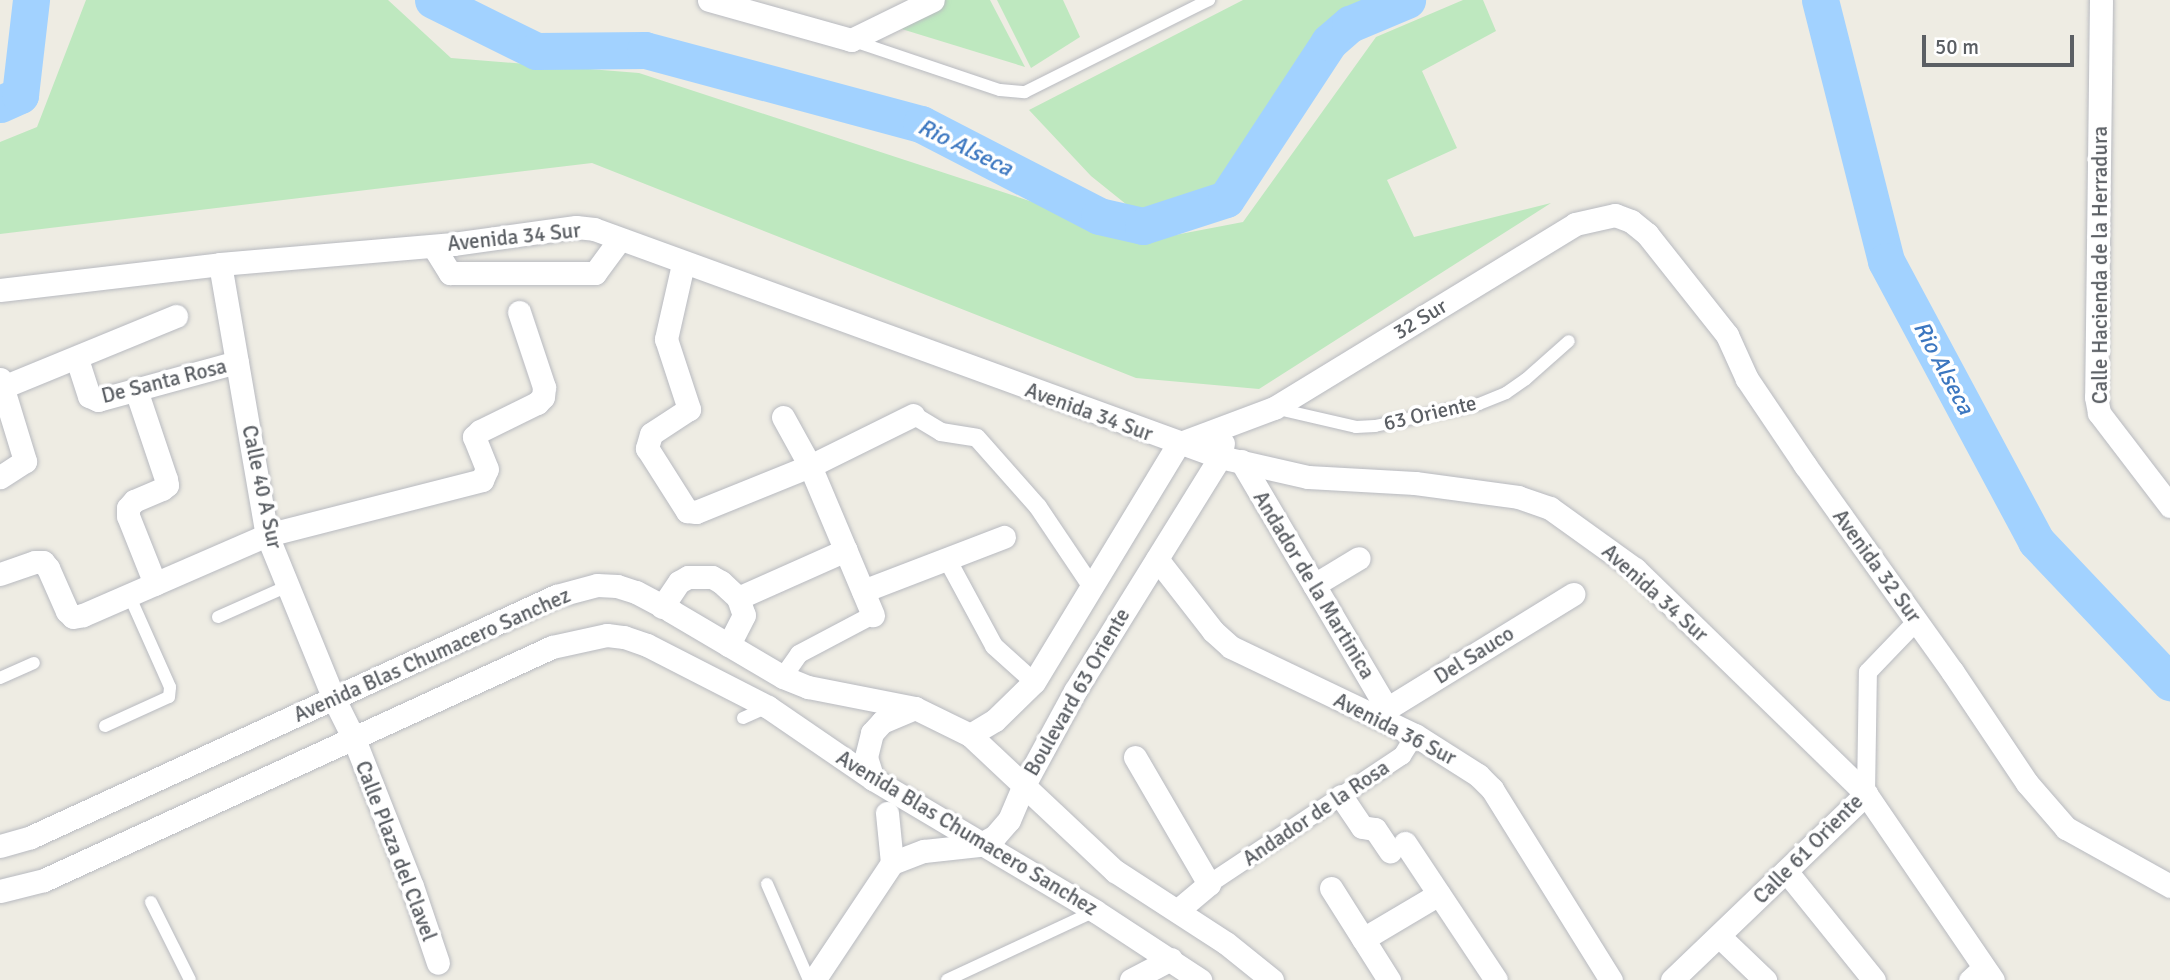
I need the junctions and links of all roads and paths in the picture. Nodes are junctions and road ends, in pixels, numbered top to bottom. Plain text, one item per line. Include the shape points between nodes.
1 (709, 0) edge
2 (933, 0) edge
3 (1209, 0) edge
4 (2101, 0) edge
5 (852, 40) junction
6 (1615, 215) joint
7 (620, 239) junction
8 (433, 246) junction
9 (220, 264) junction
10 (683, 264) junction
11 (0, 290) edge
12 (519, 312) dead end
13 (176, 316) dead end
14 (1569, 341) dead end
15 (77, 359) junction
16 (237, 362) junction
17 (1, 383) edge
18 (136, 390) junction
19 (1274, 408) junction
20 (913, 415) joint
21 (783, 417) dead end
22 (1227, 426) junction
23 (1178, 444) junction
24 (1231, 459) junction
25 (810, 466) junction
26 (0, 477) edge
27 (2170, 506) edge
28 (267, 535) junction
29 (1004, 537) dead end
30 (846, 550) junction
31 (1359, 558) dead end
32 (947, 559) junction
33 (1157, 559) junction
34 (0, 574) edge
35 (155, 584) junction
36 (1314, 585) junction
37 (288, 586) junction
38 (1091, 586) junction
39 (863, 591) junction
40 (1573, 594) dead end
41 (129, 595) junction
42 (738, 598) junction
43 (662, 607) junction
44 (873, 615) joint
45 (218, 617) dead end
46 (1917, 621) junction
47 (729, 645) junction
48 (34, 663) dead end
49 (1, 674) edge
50 (783, 677) junction
51 (1034, 682) junction
52 (333, 697) junction
53 (768, 707) junction
54 (915, 708) junction
55 (1381, 712) junction
56 (743, 718) dead end
57 (105, 726) dead end
58 (970, 735) junction
59 (1415, 735) junction
60 (354, 739) junction
61 (1135, 758) dead end
62 (873, 779) junction
63 (1024, 785) junction
64 (1866, 794) junction
65 (1341, 796) junction
66 (887, 813) dead end
67 (979, 845) junction
68 (0, 846) edge
69 (892, 863) junction
70 (1786, 871) junction
71 (767, 884) dead end
72 (1209, 884) junction
73 (2170, 886) edge
74 (1331, 888) dead end
75 (0, 891) edge
76 (1439, 894) junction
77 (151, 902) dead end
78 (1178, 910) junction
79 (1095, 911) junction
80 (1719, 936) junction
81 (1363, 939) junction
82 (1171, 959) junction
83 (438, 963) dead end
84 (1981, 975) edge
85 (190, 980) edge
86 (809, 980) edge
87 (814, 980) edge
88 (947, 980) edge
89 (1131, 980) edge
90 (1200, 980) edge
91 (1272, 980) edge
92 (1389, 980) edge
93 (1496, 980) edge
94 (1611, 980) edge
95 (1672, 980) edge
96 (1766, 980) edge
97 (1874, 980) edge

1 - 5 street
2 - 5 street
3 - 5 lane via 1026,92 1000,90
4 - 27 street, Calle Hacienda de la Herradura via 2096,397 2099,413
6 - 19 street, 32 Sur via 1576,224
6 - 46 street, Avenida 32 Sur via 1647,234 1727,335 1747,379
7 - 8 street, Avenida 34 Sur via 576,227
7 - 8 street via 595,272 450,273
7 - 10 street, Avenida 34 Sur
8 - 9 street, Avenida 34 Sur
9 - 11 street, Avenida 34 Sur
9 - 16 street, Calle 40 A Sur
10 - 23 street, Avenida 34 Sur
10 - 25 street via 666,339 689,410 651,434 647,448 687,511 696,512
12 - 28 street via 544,387 543,397 474,437 486,476 482,480
13 - 15 street
14 - 19 lane, 63 Oriente via 1506,393 1479,404 1356,427
15 - 17 street
15 - 18 street, De Santa Rosa via 93,399
16 - 18 street, De Santa Rosa
16 - 28 street, Calle 40 A Sur
17 - 26 street via 25,461
18 - 35 street via 167,485 128,508
19 - 22 street, 32 Sur
20 - 25 street
20 - 38 street via 942,432 977,438 1038,507
21 - 25 street
22 - 23 street, 32 Sur
22 - 24 street
23 - 24 street, Avenida 34 Sur
23 - 38 street, Boulevard 63 Oriente
24 - 33 street, Boulevard 63 Oriente
24 - 36 street, Andador de la Martinica
24 - 64 street, Avenida 34 Sur via 1308,477 1415,483 1518,497 1550,508 1635,569
25 - 30 street
28 - 35 street
28 - 37 street, Calle 40 A Sur
29 - 32 street
30 - 39 street
30 - 42 street
31 - 36 street
32 - 39 street
32 - 51 street via 995,646
33 - 55 street, Avenida 36 Sur via 1231,647
33 - 63 street, Boulevard 63 Oriente via 1075,691
34 - 41 street via 43,562 73,617
35 - 41 street
36 - 55 street, Andador de la Martinica
37 - 45 lane
37 - 52 street, Calle 40 A Sur
38 - 51 street, Boulevard 63 Oriente
39 - 44 street
40 - 55 street, Del Sauco
41 - 57 lane via 170,687 169,697
42 - 43 street via 712,578 688,577 679,582
42 - 47 street via 744,615
43 - 47 street, Avenida Blas Chumacero Sanchez
43 - 52 street, Avenida Blas Chumacero Sanchez via 617,586 597,585 556,596
44 - 50 street via 799,654
46 - 64 street, Calle 61 Oriente via 1868,672
46 - 73 street, Avenida 32 Sur via 2051,813 2084,840
47 - 50 street, Avenida Blas Chumacero Sanchez
48 - 49 lane
50 - 54 street, Avenida Blas Chumacero Sanchez via 808,687
51 - 58 street, Boulevard 63 Oriente via 995,720
52 - 60 street, Calle 40 A Sur
52 - 68 street, Avenida Blas Chumacero Sanchez via 31,837
53 - 56 lane
53 - 60 street, Avenida Blas Chumacero Sanchez via 647,645 607,635 552,647
53 - 62 street, Avenida Blas Chumacero Sanchez
54 - 58 street, Avenida Blas Chumacero Sanchez
54 - 62 street via 882,722 872,733 866,757
55 - 59 street, Avenida 36 Sur
58 - 63 street, Avenida Blas Chumacero Sanchez
59 - 65 street, Andador de la Rosa via 1402,756
59 - 94 street, Avenida 36 Sur via 1461,762 1492,789
60 - 75 street, Avenida Blas Chumacero Sanchez via 44,880
60 - 83 street, Calle Plaza del Clavel
61 - 72 street
62 - 67 street, Avenida Blas Chumacero Sanchez
63 - 67 street, Boulevard 63 Oriente via 1010,820
63 - 78 street, Avenida Blas Chumacero Sanchez via 1115,871
64 - 70 street, Calle 61 Oriente
64 - 84 street, Avenida 34 Sur
65 - 72 street, Andador de la Rosa
65 - 76 street via 1362,827 1375,829 1398,847
66 - 69 street
67 - 69 street via 924,850
67 - 79 street, Avenida Blas Chumacero Sanchez
69 - 87 street
70 - 80 street, Calle 61 Oriente
70 - 97 street
71 - 86 lane
72 - 78 street
74 - 81 street
76 - 81 street
76 - 93 street
77 - 85 lane
78 - 91 street, Avenida Blas Chumacero Sanchez
79 - 82 street, Avenida Blas Chumacero Sanchez
79 - 88 lane
80 - 95 street, Calle 61 Oriente
80 - 96 street
81 - 92 street
82 - 89 street
82 - 90 street, Avenida Blas Chumacero Sanchez

